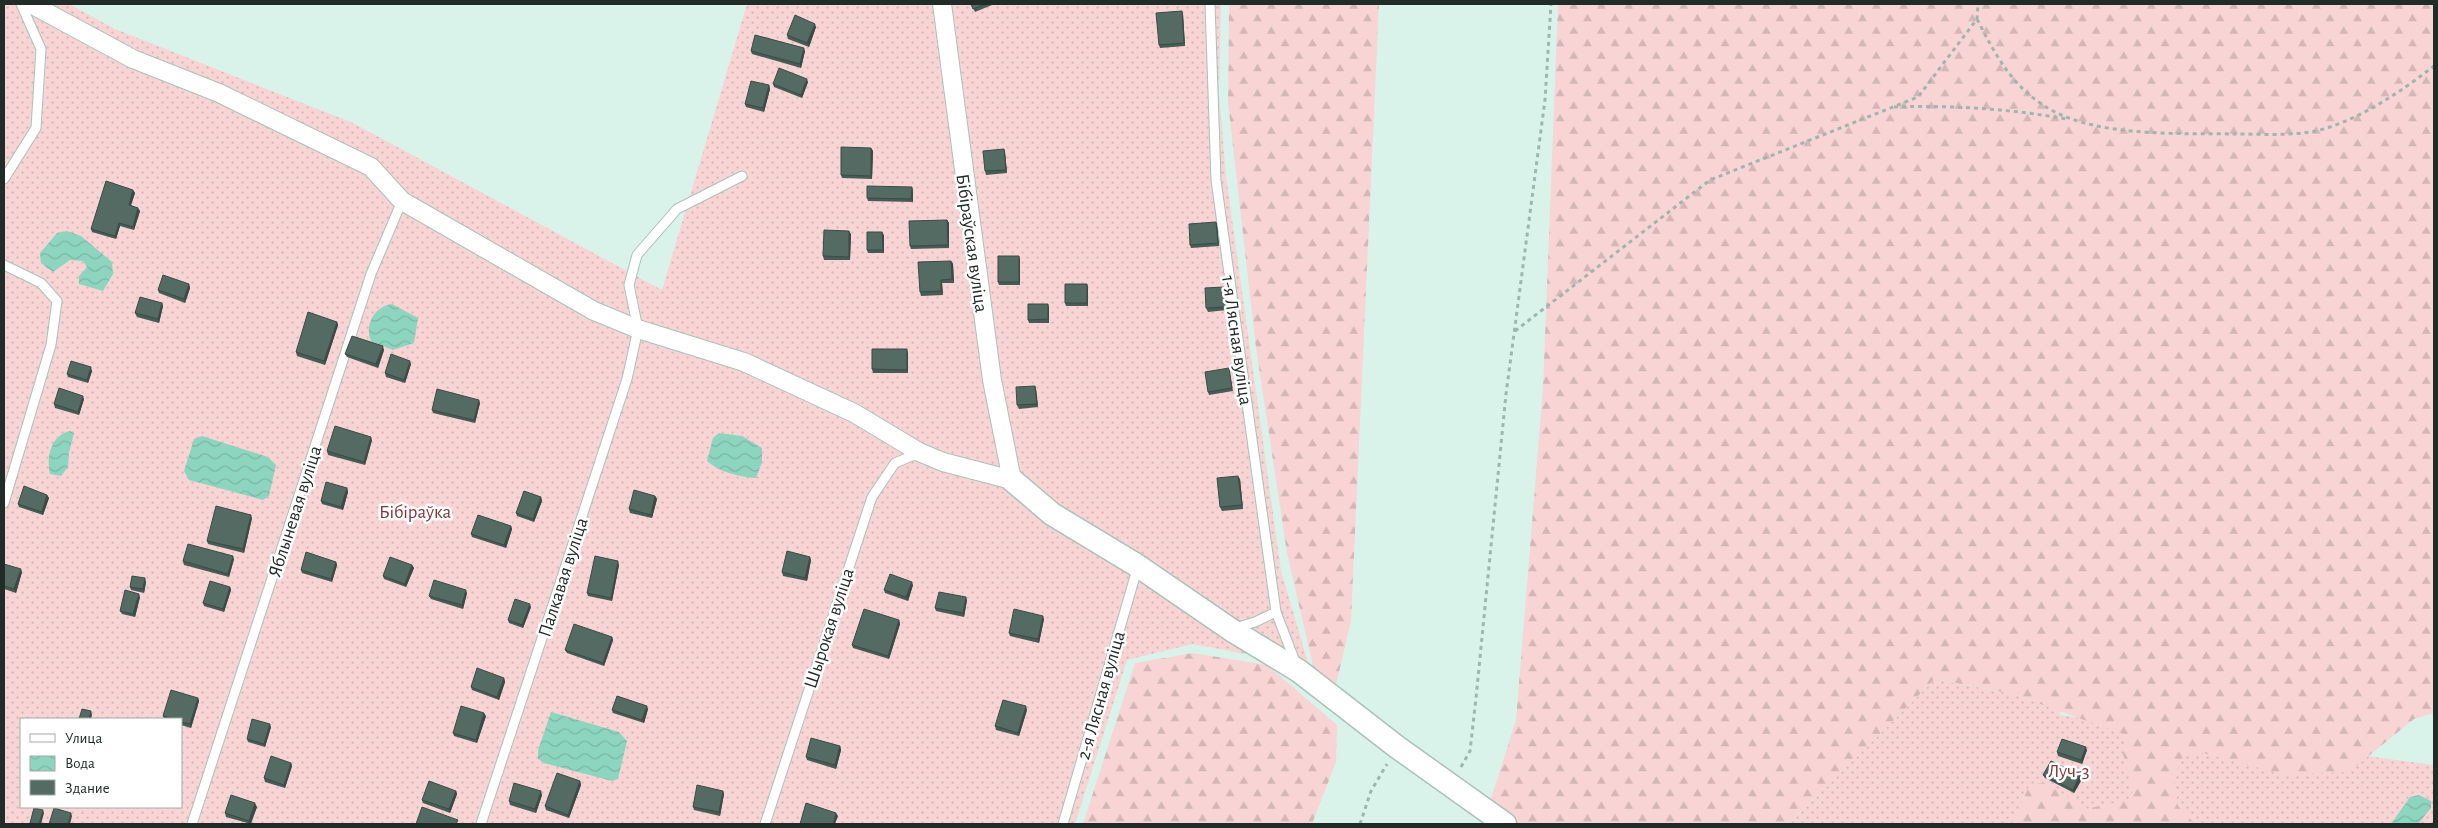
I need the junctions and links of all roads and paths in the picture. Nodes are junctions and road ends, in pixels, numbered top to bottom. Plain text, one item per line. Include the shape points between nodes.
1 (21, 4) edge
2 (31, 4) edge
3 (942, 4) edge
4 (1210, 4) edge
5 (1551, 4) edge
6 (1978, 4) edge
7 (1977, 19) junction
8 (2434, 66) edge
9 (1892, 108) junction
10 (2073, 120) junction
11 (742, 176) dead end
12 (4, 179) edge
13 (402, 201) junction
14 (4, 265) edge
15 (638, 329) junction
16 (1515, 331) junction
17 (919, 452) junction
18 (1012, 480) junction
19 (4, 503) edge
20 (1138, 566) junction
21 (1276, 612) junction
22 (1230, 629) junction
23 (1299, 671) junction
24 (1397, 747) junction
25 (1452, 786) junction
26 (192, 824) edge
27 (481, 824) edge
28 (765, 824) edge
29 (1063, 824) edge
30 (1360, 824) edge
31 (1504, 824) edge

1 - 12 lane via 41,49 36,128
2 - 13 street via 133,58 219,93 371,167
3 - 18 street, Бібіраўская вуліца via 992,380
4 - 21 lane, 1-я Лясная вуліца via 1216,180
5 - 16 path via 1544,100
6 - 7 path
7 - 9 path via 1918,97
7 - 10 path via 1999,62 2020,86 2044,106
8 - 10 path via 2378,105 2329,128 2304,133 2183,133 2107,127
9 - 10 path via 1994,109
9 - 16 path via 1710,180
11 - 15 lane via 676,209 637,255 629,285
13 - 15 street via 594,311
13 - 26 lane, Яблыневая вуліца via 371,274
14 - 19 lane via 41,283 57,301 51,345
15 - 17 street via 744,362 854,412
15 - 27 lane, Палкавая вуліца via 627,379
16 - 25 path via 1470,751
17 - 18 street via 943,462
17 - 28 lane, Шырокая вуліца via 896,463 872,497
18 - 20 street via 1052,514
20 - 22 street
20 - 29 lane, 2-я Лясная вуліца
21 - 22 lane
21 - 23 lane, 1-я Лясная вуліца
22 - 23 street
23 - 24 street
24 - 25 street
24 - 30 path via 1371,791
25 - 31 street

